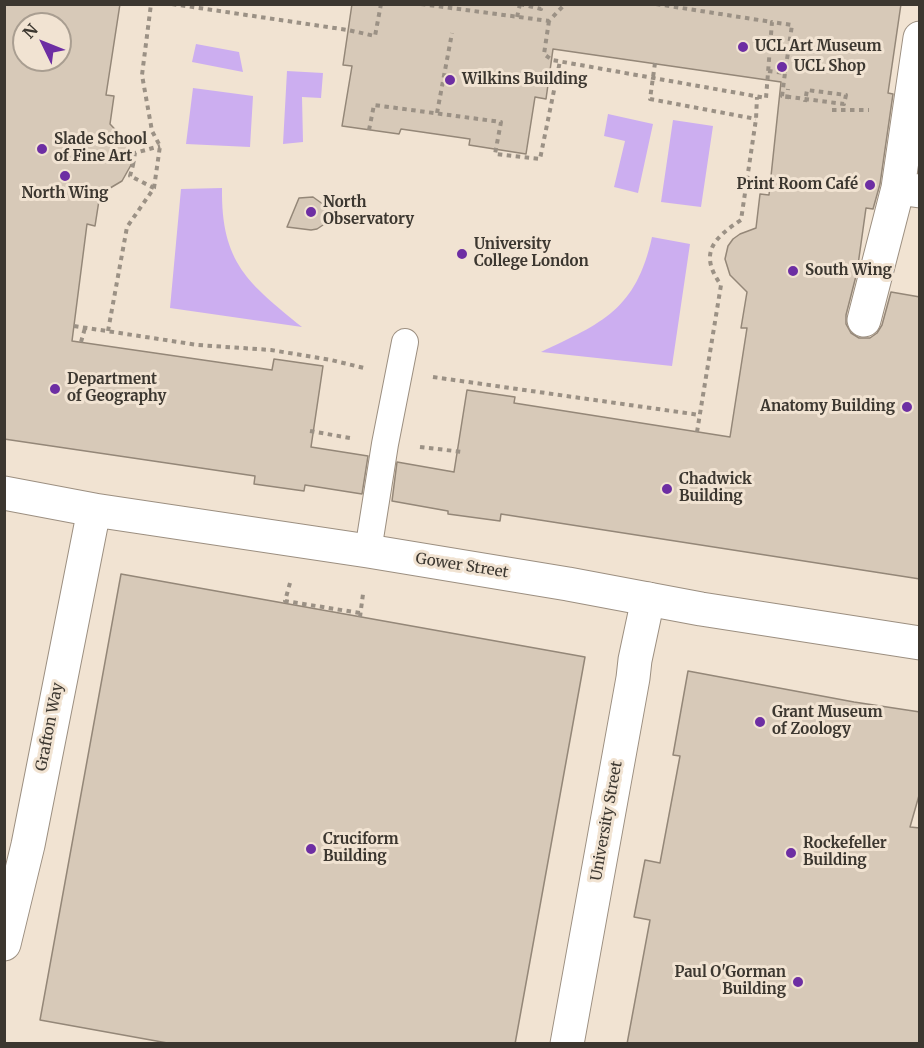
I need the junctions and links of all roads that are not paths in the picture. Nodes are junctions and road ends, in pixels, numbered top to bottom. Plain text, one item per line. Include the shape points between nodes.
1 (920, 38) edge
2 (909, 190) edge
3 (864, 320) dead end
4 (405, 342) dead end
5 (4, 493) edge
6 (94, 510) junction
7 (368, 551) junction
8 (648, 599) junction
9 (920, 643) edge
10 (6, 933) edge
11 (567, 1044) edge

1 - 2 main road
2 - 3 main road
4 - 7 lane
5 - 6 main road, Gower Street
6 - 7 main road, Gower Street
6 - 10 main road, Grafton Way via 28,845
7 - 8 main road, Gower Street
8 - 9 main road, Gower Street
8 - 11 main road, University Street

